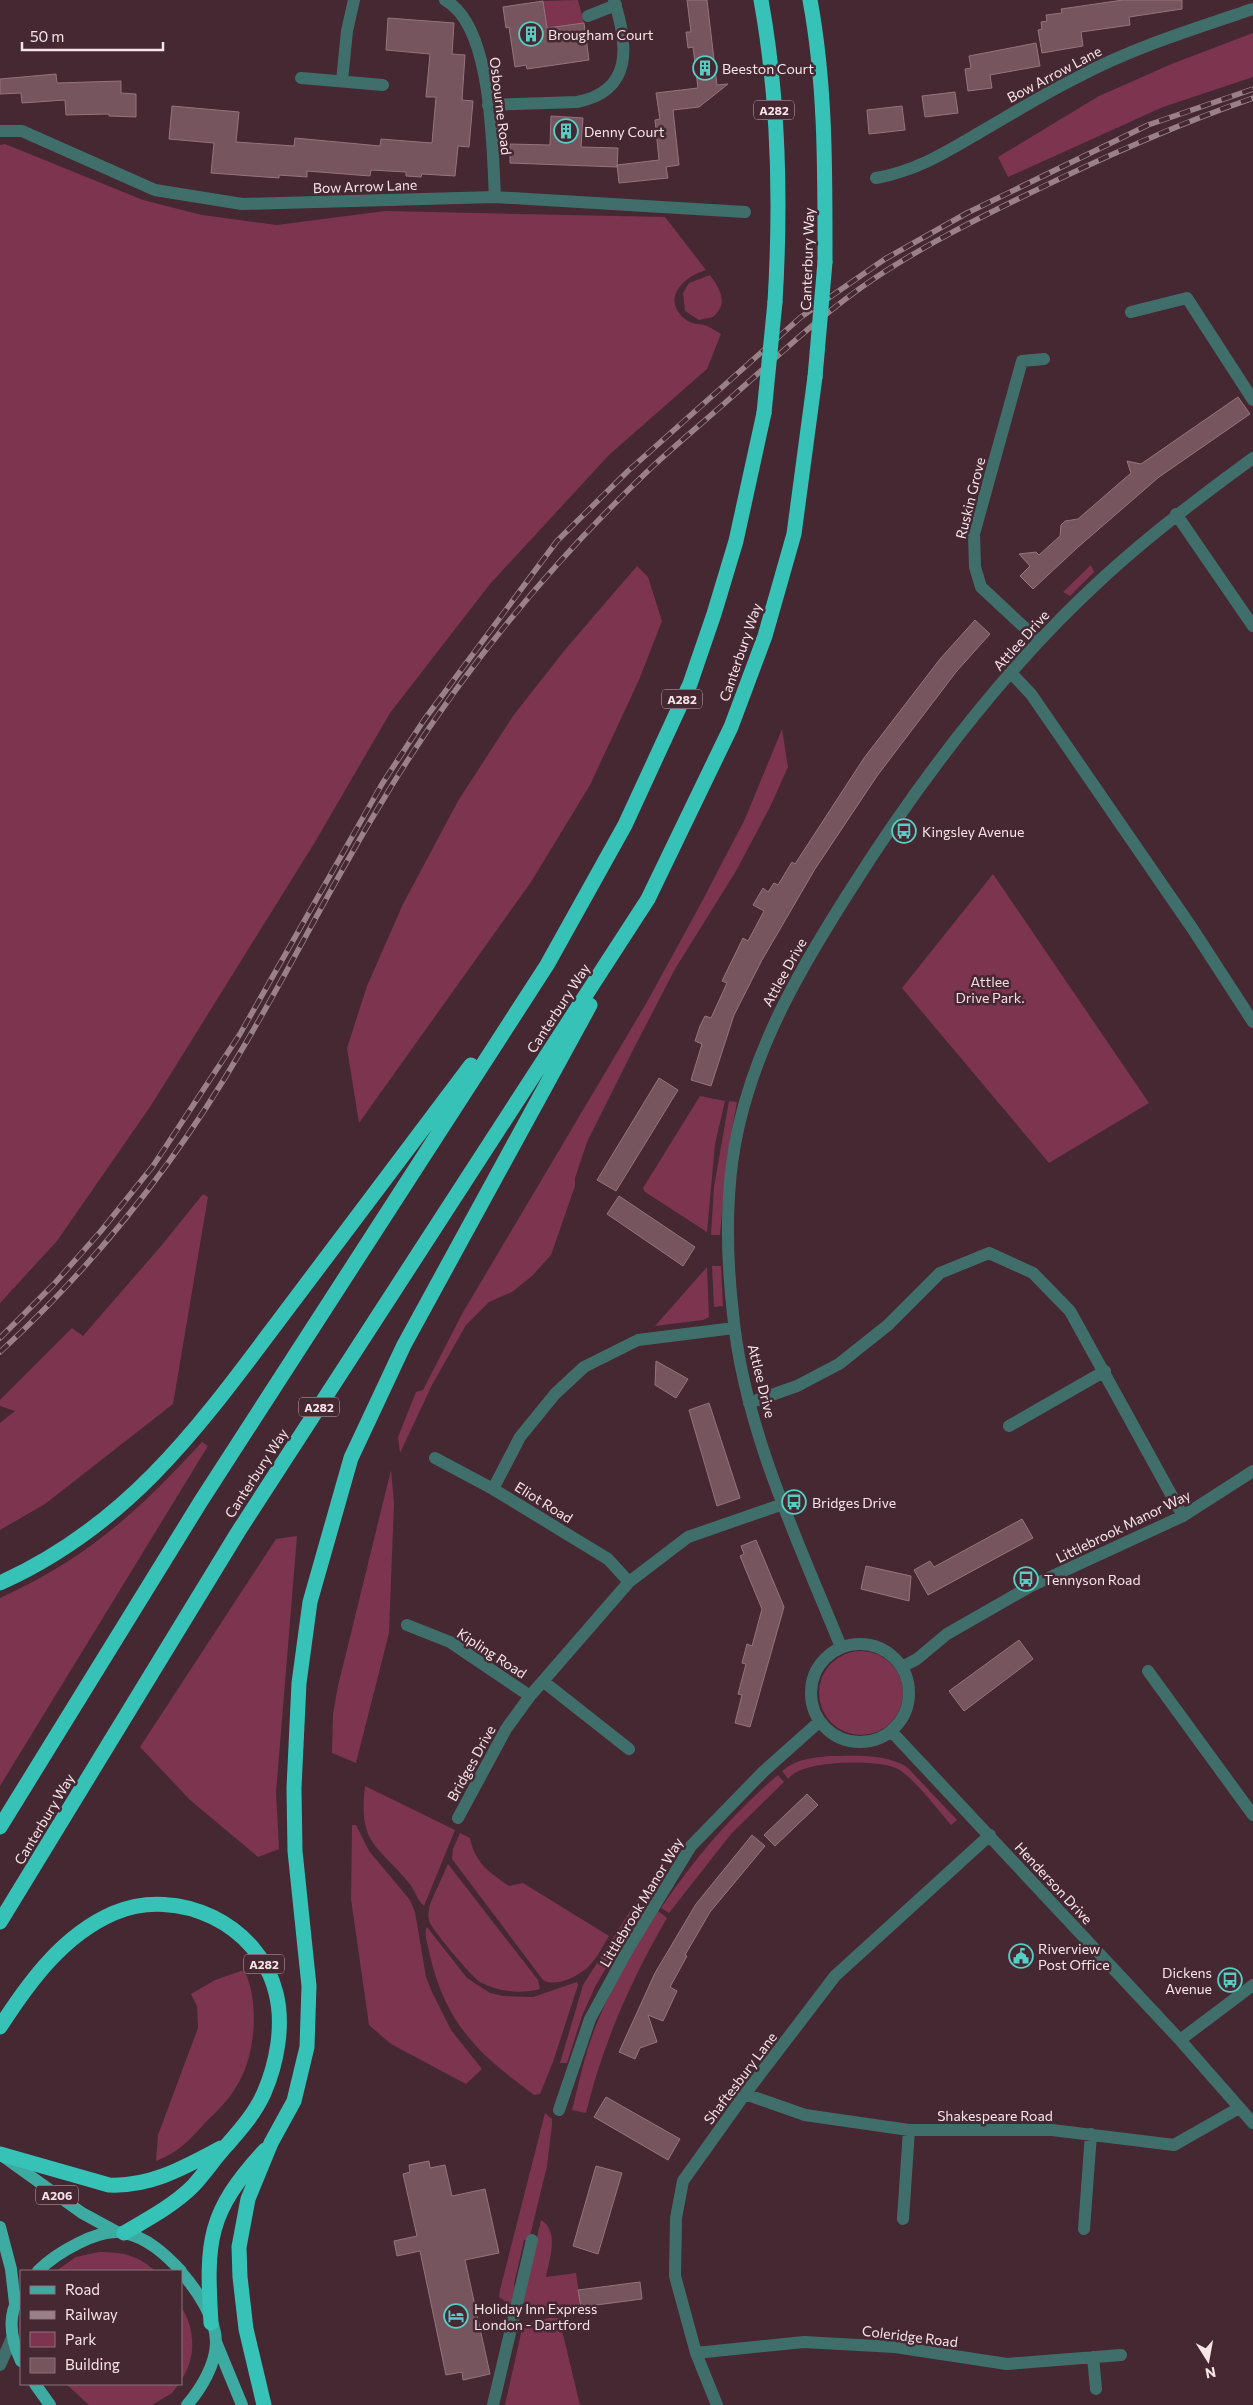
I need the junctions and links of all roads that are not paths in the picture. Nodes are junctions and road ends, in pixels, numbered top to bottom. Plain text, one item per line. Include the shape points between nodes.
1 (354, 0) edge
2 (445, 0) edge
3 (761, 0) edge
4 (810, 0) edge
5 (615, 2) edge
6 (1253, 10) edge
7 (588, 16) dead end
8 (301, 78) dead end
9 (342, 81) junction
10 (383, 85) dead end
11 (488, 105) junction
12 (0, 132) edge
13 (876, 178) dead end
14 (495, 197) junction
15 (745, 212) dead end
16 (1131, 312) dead end
17 (1044, 360) dead end
18 (1253, 400) edge
19 (1253, 458) edge
20 (1176, 514) junction
21 (1253, 626) edge
22 (1039, 641) junction
23 (1011, 673) junction
24 (648, 898) junction
25 (547, 964) junction
26 (1253, 1022) edge
27 (734, 1328) junction
28 (1105, 1371) junction
29 (749, 1403) junction
30 (1009, 1426) dead end
31 (436, 1458) dead end
32 (1253, 1471) edge
33 (493, 1488) junction
34 (784, 1504) junction
35 (1183, 1516) junction
36 (629, 1582) junction
37 (0, 1583) edge
38 (407, 1626) dead end
39 (841, 1647) junction
40 (902, 1667) junction
41 (1148, 1671) dead end
42 (544, 1682) junction
43 (530, 1696) junction
44 (819, 1722) junction
45 (891, 1732) junction
46 (629, 1749) dead end
47 (1253, 1815) edge
48 (458, 1818) dead end
49 (0, 1827) edge
50 (990, 1835) junction
51 (0, 1922) edge
52 (1253, 1984) edge
53 (0, 2027) edge
54 (1180, 2040) junction
55 (745, 2094) junction
56 (1239, 2108) junction
57 (560, 2110) dead end
58 (1253, 2123) edge
59 (909, 2130) junction
60 (1091, 2134) junction
61 (271, 2143) junction
62 (226, 2145) junction
63 (0, 2154) edge
64 (902, 2219) dead end
65 (0, 2227) edge
66 (1084, 2229) dead end
67 (120, 2232) junction
68 (532, 2240) dead end
69 (39, 2270) edge
70 (179, 2270) edge
71 (182, 2273) edge
72 (18, 2298) edge
73 (212, 2323) junction
74 (12, 2338) junction
75 (216, 2342) junction
76 (696, 2352) junction
77 (1121, 2355) dead end
78 (1093, 2357) junction
79 (20, 2358) edge
80 (0, 2366) edge
81 (36, 2385) edge
82 (1096, 2389) dead end
83 (50, 2405) edge
84 (187, 2405) edge
85 (242, 2405) edge
86 (264, 2405) edge
87 (493, 2405) edge
88 (717, 2405) edge

1 - 9 street
2 - 11 street, Osbourne Road via 464,16 474,34
3 - 25 highway, A282, bridge via 777,152 775,302 764,413 736,541 690,684 624,825
4 - 24 highway, Canterbury Way / A282, bridge via 825,150 825,262 815,377 794,534 765,636 731,727
5 - 7 street
5 - 11 street via 624,36 624,58 618,75 603,92 577,102
6 - 13 street, Bow Arrow Lane via 1099,66 931,161 907,172
8 - 9 street
9 - 10 street
11 - 14 street, Osbourne Road
12 - 14 street, Bow Arrow Lane via 22,131 155,190 242,204
14 - 15 street, Bow Arrow Lane
16 - 18 street via 1186,298
17 - 22 street, Ruskin Grove via 1022,361 974,534 973,552 981,587
19 - 20 street, Attlee Drive
20 - 21 street
20 - 22 street, Attlee Drive via 1104,576
22 - 23 street, Attlee Drive
23 - 26 street via 1031,694
23 - 27 street, Attlee Drive via 959,734 894,824 819,939 784,1000 764,1044 740,1124 734,1161 729,1244
24 - 51 highway, Canterbury Way / A282 via 238,1532
24 - 61 highway, A282 via 404,1345 350,1458 314,1586 302,1656 296,1725 294,1825 309,2023 297,2092
25 - 37 highway, A282 via 225,1393 171,1458 122,1507 73,1544
25 - 49 highway, A282 via 201,1501
27 - 29 street, Attlee Drive
27 - 33 street via 638,1340 584,1367 555,1394 520,1437
28 - 29 street via 1070,1311 1046,1286 1033,1273 989,1253 940,1273 888,1325 839,1364 797,1386
28 - 30 street
28 - 35 street
29 - 34 street, Attlee Drive
31 - 33 street, Eliot Road
32 - 35 street, Littlebrook Manor Way
33 - 36 street, Eliot Road via 608,1559
34 - 36 street, Bridges Drive via 688,1537
34 - 39 street, Attlee Drive
35 - 40 street, Littlebrook Manor Way via 1031,1586 946,1634 917,1659
36 - 42 street, Bridges Drive
38 - 43 street, Kipling Road via 450,1642
39 - 40 street via 858,1643 876,1646 891,1654
39 - 44 street via 826,1656 815,1671 810,1688 811,1706
40 - 45 street via 908,1680 909,1694 904,1715
41 - 47 street
42 - 43 street, Bridges Drive
42 - 46 street
43 - 48 street, Bridges Drive via 506,1729
44 - 45 street via 845,1741 877,1740
44 - 57 street, Littlebrook Manor Way via 764,1771 691,1846 590,2019
45 - 50 street, Henderson Drive
50 - 54 street, Henderson Drive
50 - 55 street, Shaftesbury Lane via 835,1976
52 - 54 street
53 - 62 highway, A282 via 43,1967 64,1945 91,1925 140,1905 169,1904 208,1914 240,1934 254,1949 270,1974 278,2005 278,2040 268,2084 255,2110
54 - 56 street, Henderson Drive
55 - 59 street, Shakespeare Road via 805,2115
55 - 76 street, Shaftesbury Lane via 683,2181 676,2218 675,2276
56 - 58 street, Henderson Drive
56 - 60 street, Shakespeare Road via 1174,2145
59 - 60 street, Shakespeare Road via 1052,2130
59 - 64 street
60 - 66 street
61 - 73 highway, A282 via 236,2182 214,2224 208,2267
61 - 86 highway, A282 via 246,2204 239,2255 246,2329
62 - 63 highway, A282 via 177,2171 153,2181 128,2186 109,2185
62 - 67 highway, A282 via 192,2186 162,2210
63 - 67 main road, A206 via 82,2213
65 - 72 main road
67 - 69 main road via 96,2237 59,2254
67 - 70 main road via 160,2251
68 - 87 street
71 - 73 main road
72 - 74 main road via 12,2319
73 - 75 main road
74 - 79 main road
74 - 80 street
75 - 84 main road via 206,2378
75 - 85 main road
76 - 78 street, Coleridge Road via 804,2342 895,2347 1007,2364
76 - 88 street, Shaftesbury Lane
77 - 78 street, Coleridge Road
78 - 82 street
81 - 83 main road

